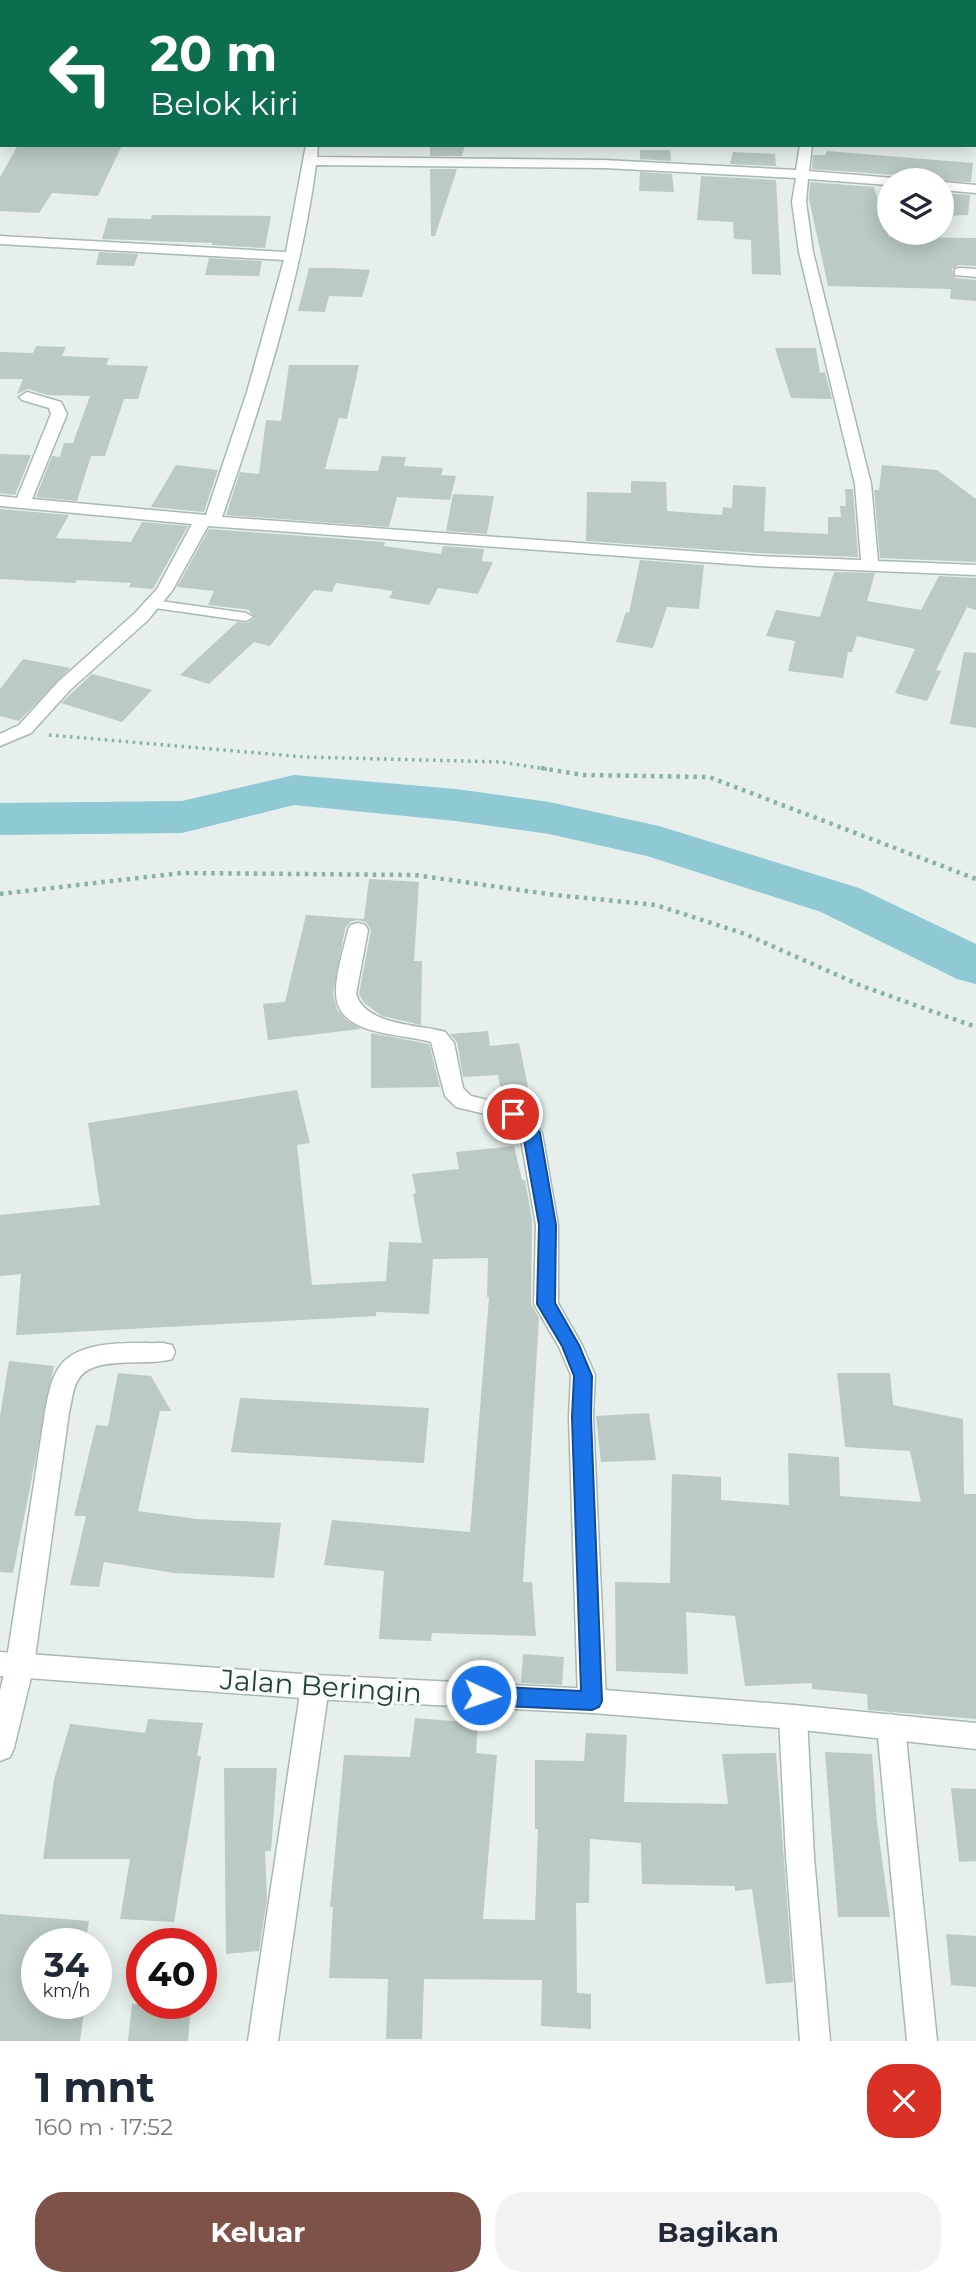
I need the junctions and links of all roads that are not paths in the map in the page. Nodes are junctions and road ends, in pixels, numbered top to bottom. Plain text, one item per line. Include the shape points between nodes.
1 (312, 147) edge
2 (806, 147) edge
3 (310, 161) junction
4 (802, 175) junction
5 (877, 180) edge
6 (954, 187) edge
7 (976, 190) edge
8 (0, 240) edge
9 (293, 256) junction
10 (960, 272) dead end
11 (976, 273) edge
12 (27, 397) dead end
13 (0, 501) edge
14 (22, 504) junction
15 (207, 521) junction
16 (870, 565) junction
17 (976, 570) edge
18 (153, 604) junction
19 (246, 617) dead end
20 (0, 741) edge
21 (358, 930) dead end
22 (163, 1352) dead end
23 (10, 1665) edge
24 (315, 1687) junction
25 (592, 1701) junction
26 (793, 1717) junction
27 (891, 1727) junction
28 (976, 1736) edge
29 (0, 1748) edge
30 (263, 2041) edge
31 (815, 2041) edge
32 (922, 2041) edge

1 - 3 street
2 - 4 street
3 - 4 street via 604,164
3 - 9 street
4 - 5 street
4 - 16 street via 799,202 806,251 863,484
6 - 7 street
8 - 9 street
9 - 15 street via 234,462
10 - 11 street
12 - 14 street via 56,405 60,414
13 - 14 street
14 - 15 street
15 - 16 street
15 - 18 street
16 - 17 street
18 - 19 lane
18 - 20 street via 20,732
21 - 25 street via 346,994 351,1011 384,1026 438,1037 453,1091 464,1101 513,1114 531,1133 547,1225 546,1304 583,1376
22 - 23 street via 90,1357 67,1375
23 - 24 street, Jalan Beringin
23 - 29 street
24 - 25 street, Jalan Beringin
24 - 30 street
25 - 26 street, Jalan Beringin
26 - 27 street, Jalan Beringin
26 - 31 street
27 - 28 street, Jalan Beringin
27 - 32 street

